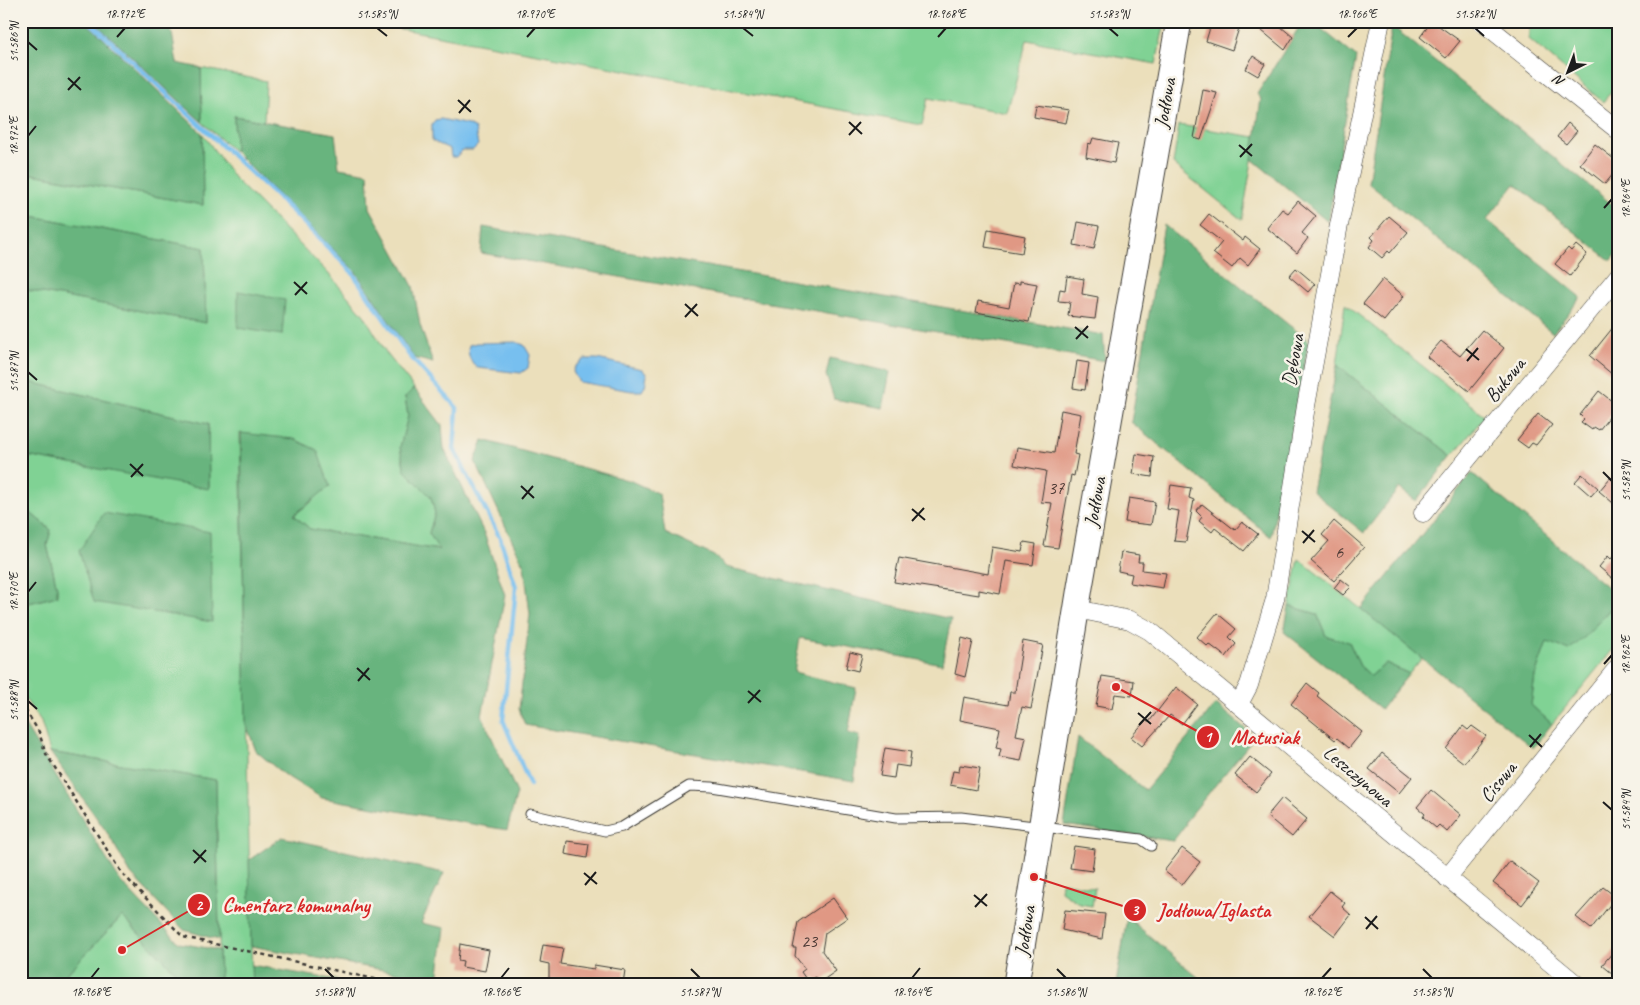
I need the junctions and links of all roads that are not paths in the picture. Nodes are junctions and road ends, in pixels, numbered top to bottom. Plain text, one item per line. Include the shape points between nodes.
1 (1179, 21) edge
2 (1381, 21) edge
3 (1481, 21) edge
4 (1504, 28) edge
5 (1619, 131) edge
6 (1619, 275) edge
7 (1423, 513) dead end
8 (1077, 609) junction
9 (1619, 666) edge
10 (1239, 704) junction
11 (530, 814) dead end
12 (1043, 828) junction
13 (1151, 846) dead end
14 (1448, 878) junction
15 (1016, 984) edge
16 (1576, 984) edge

1 - 8 street, Jodłowa
2 - 10 street, Dębowa via 1338,230 1275,599 1249,686
3 - 4 street
4 - 5 street
6 - 7 street, Bukowa
8 - 10 street, Leszczynowa via 1130,620 1143,627
8 - 12 street, Jodłowa
9 - 14 street, Cisowa
10 - 14 street, Leszczynowa
11 - 12 lane via 605,830 622,827 689,786 712,787 896,818 962,817
12 - 13 lane via 1141,839
12 - 15 street, Jodłowa
14 - 16 street, Leszczynowa

